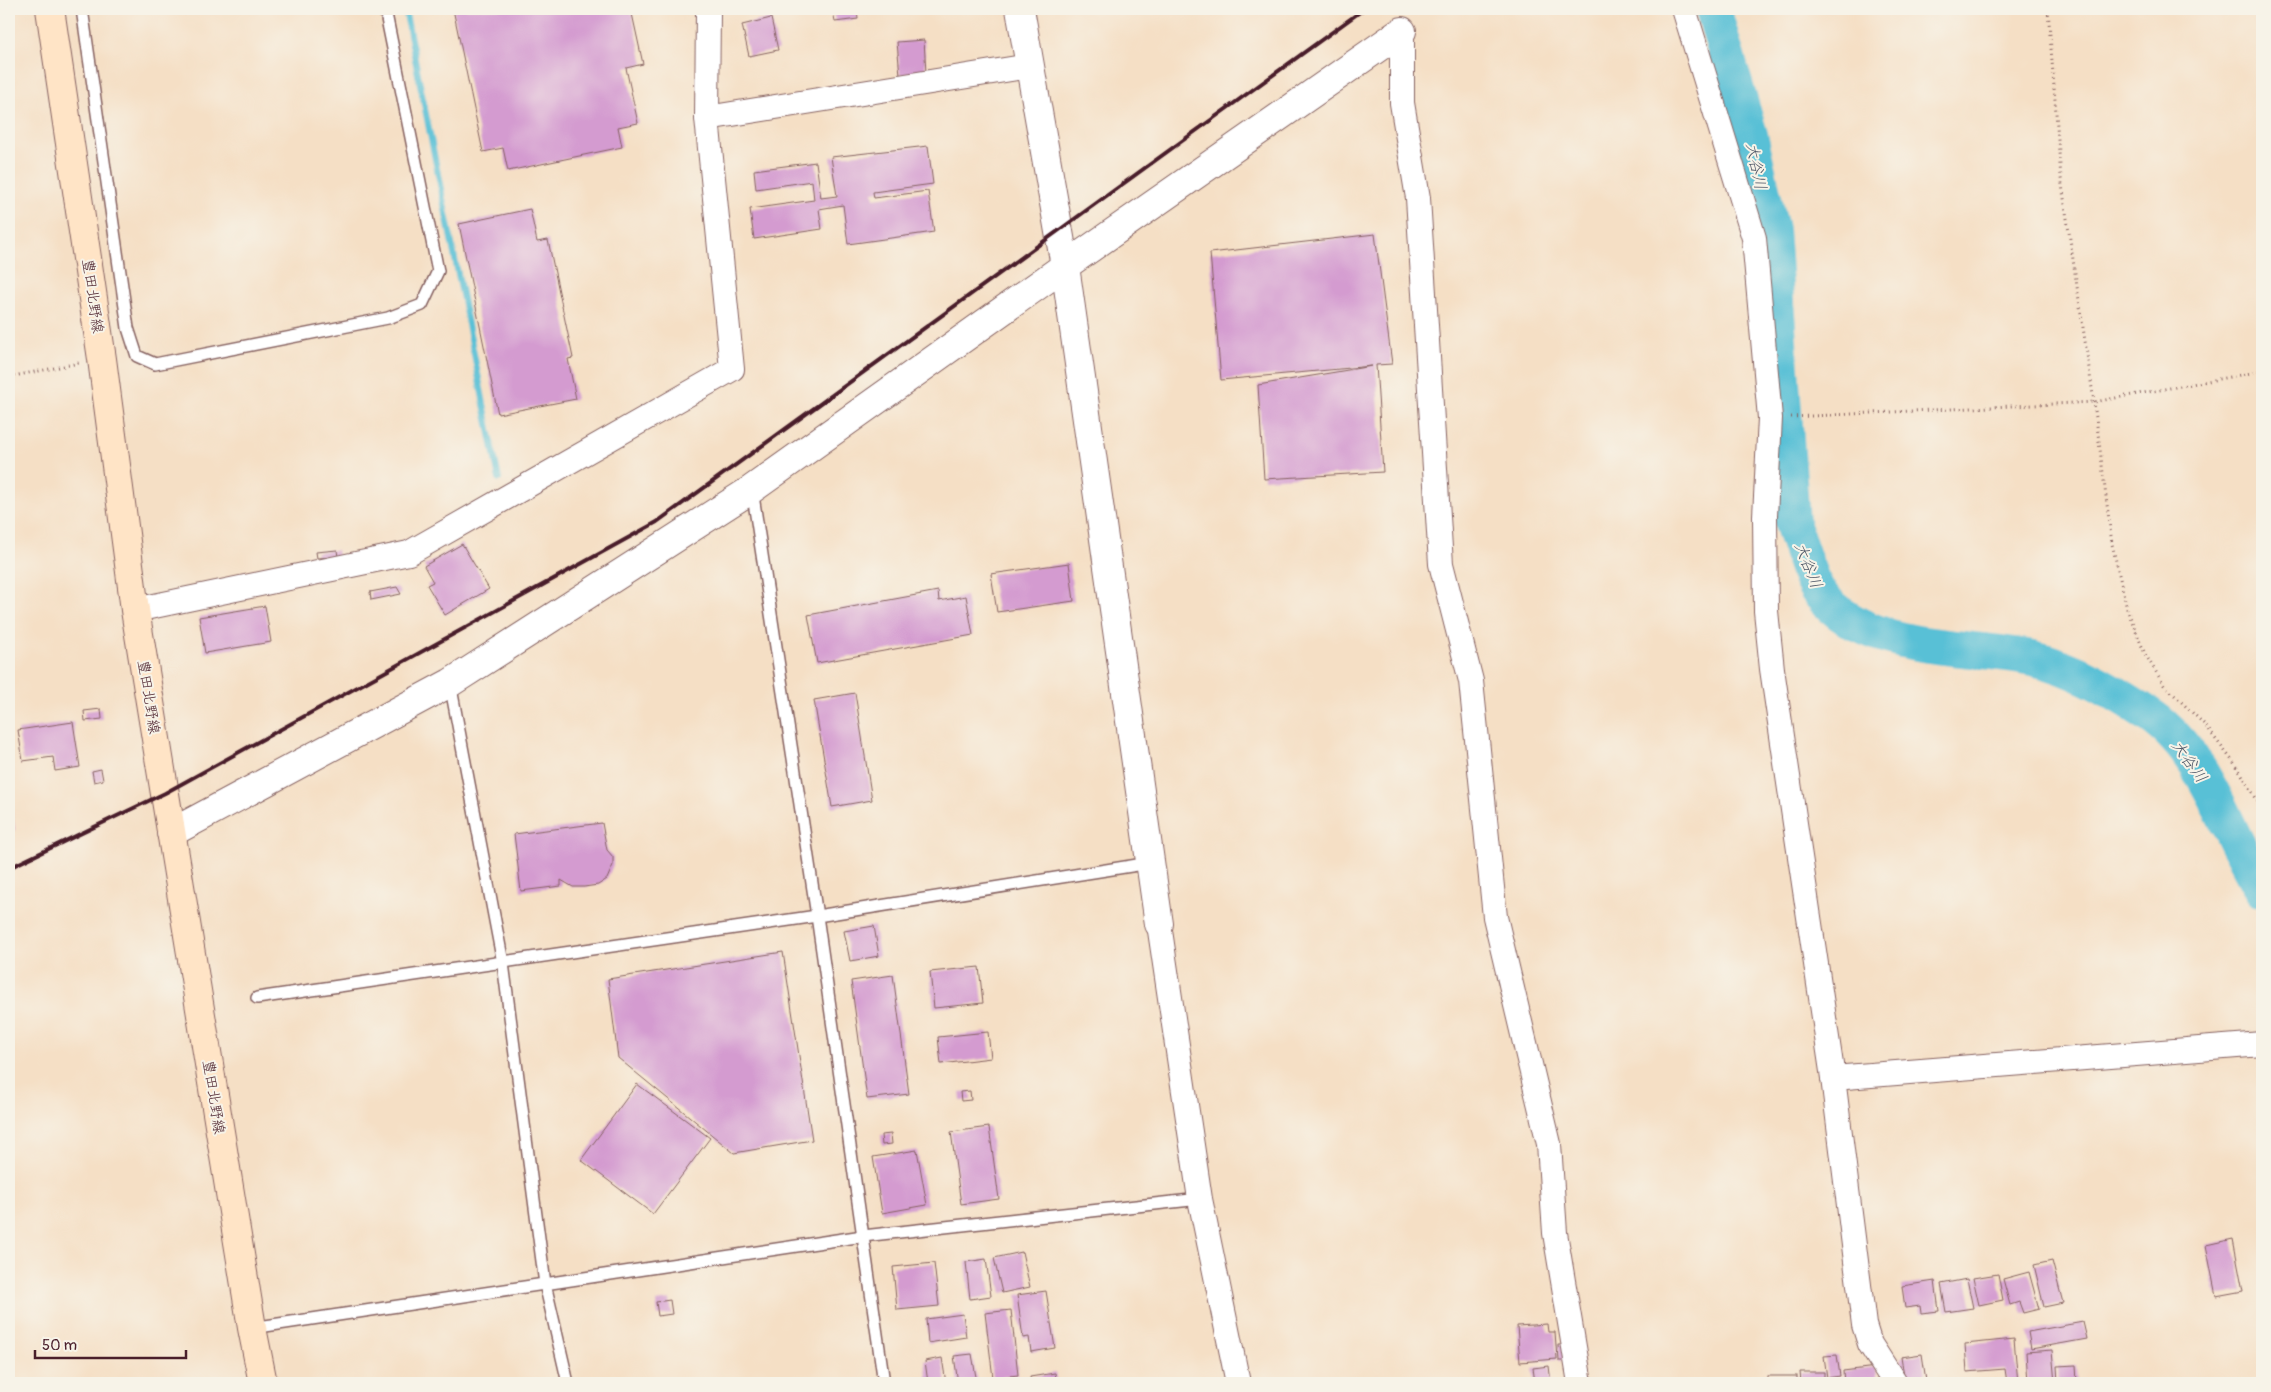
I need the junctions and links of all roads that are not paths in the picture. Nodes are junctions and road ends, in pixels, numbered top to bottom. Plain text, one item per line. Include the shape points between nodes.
1 (50, 9) edge
2 (82, 9) edge
3 (385, 9) edge
4 (708, 9) edge
5 (1020, 9) edge
6 (1684, 9) edge
7 (1402, 31) joint
8 (1029, 66) junction
9 (707, 118) junction
10 (1065, 266) junction
11 (752, 489) junction
12 (135, 610) junction
13 (450, 683) junction
14 (171, 833) junction
15 (1152, 863) junction
16 (817, 916) junction
17 (1159, 924) joint
18 (503, 963) junction
19 (257, 998) dead end
20 (2262, 1044) edge
21 (1833, 1078) junction
22 (1200, 1199) junction
23 (863, 1236) junction
24 (545, 1284) junction
25 (252, 1328) junction
26 (263, 1383) edge
27 (568, 1383) edge
28 (884, 1383) edge
29 (1238, 1383) edge
30 (1580, 1383) edge
31 (1895, 1383) edge

1 - 12 main road, 豊田北野線
2 - 3 lane via 128,328 137,356 155,364 388,318 422,305 438,272
4 - 9 street
5 - 8 street
6 - 21 street via 1754,238 1770,418 1765,516 1766,611 1773,679
7 - 10 street
7 - 30 street via 1402,103 1418,198 1441,564 1471,681 1495,918 1549,1144 1555,1233
8 - 9 street
8 - 10 street
9 - 12 street via 732,369 409,554
10 - 11 street
10 - 15 street
11 - 13 street
11 - 16 lane
12 - 14 main road, 豊田北野線
13 - 14 street
13 - 18 lane
14 - 25 main road, 豊田北野線
15 - 16 lane
15 - 17 street
16 - 18 lane
16 - 23 lane
17 - 22 street
18 - 19 lane
18 - 24 lane
20 - 21 street
21 - 31 street via 1864,1325 1870,1344
22 - 23 lane
22 - 29 street
23 - 24 lane
23 - 28 lane
24 - 25 lane
24 - 27 lane
25 - 26 main road, 豊田北野線

